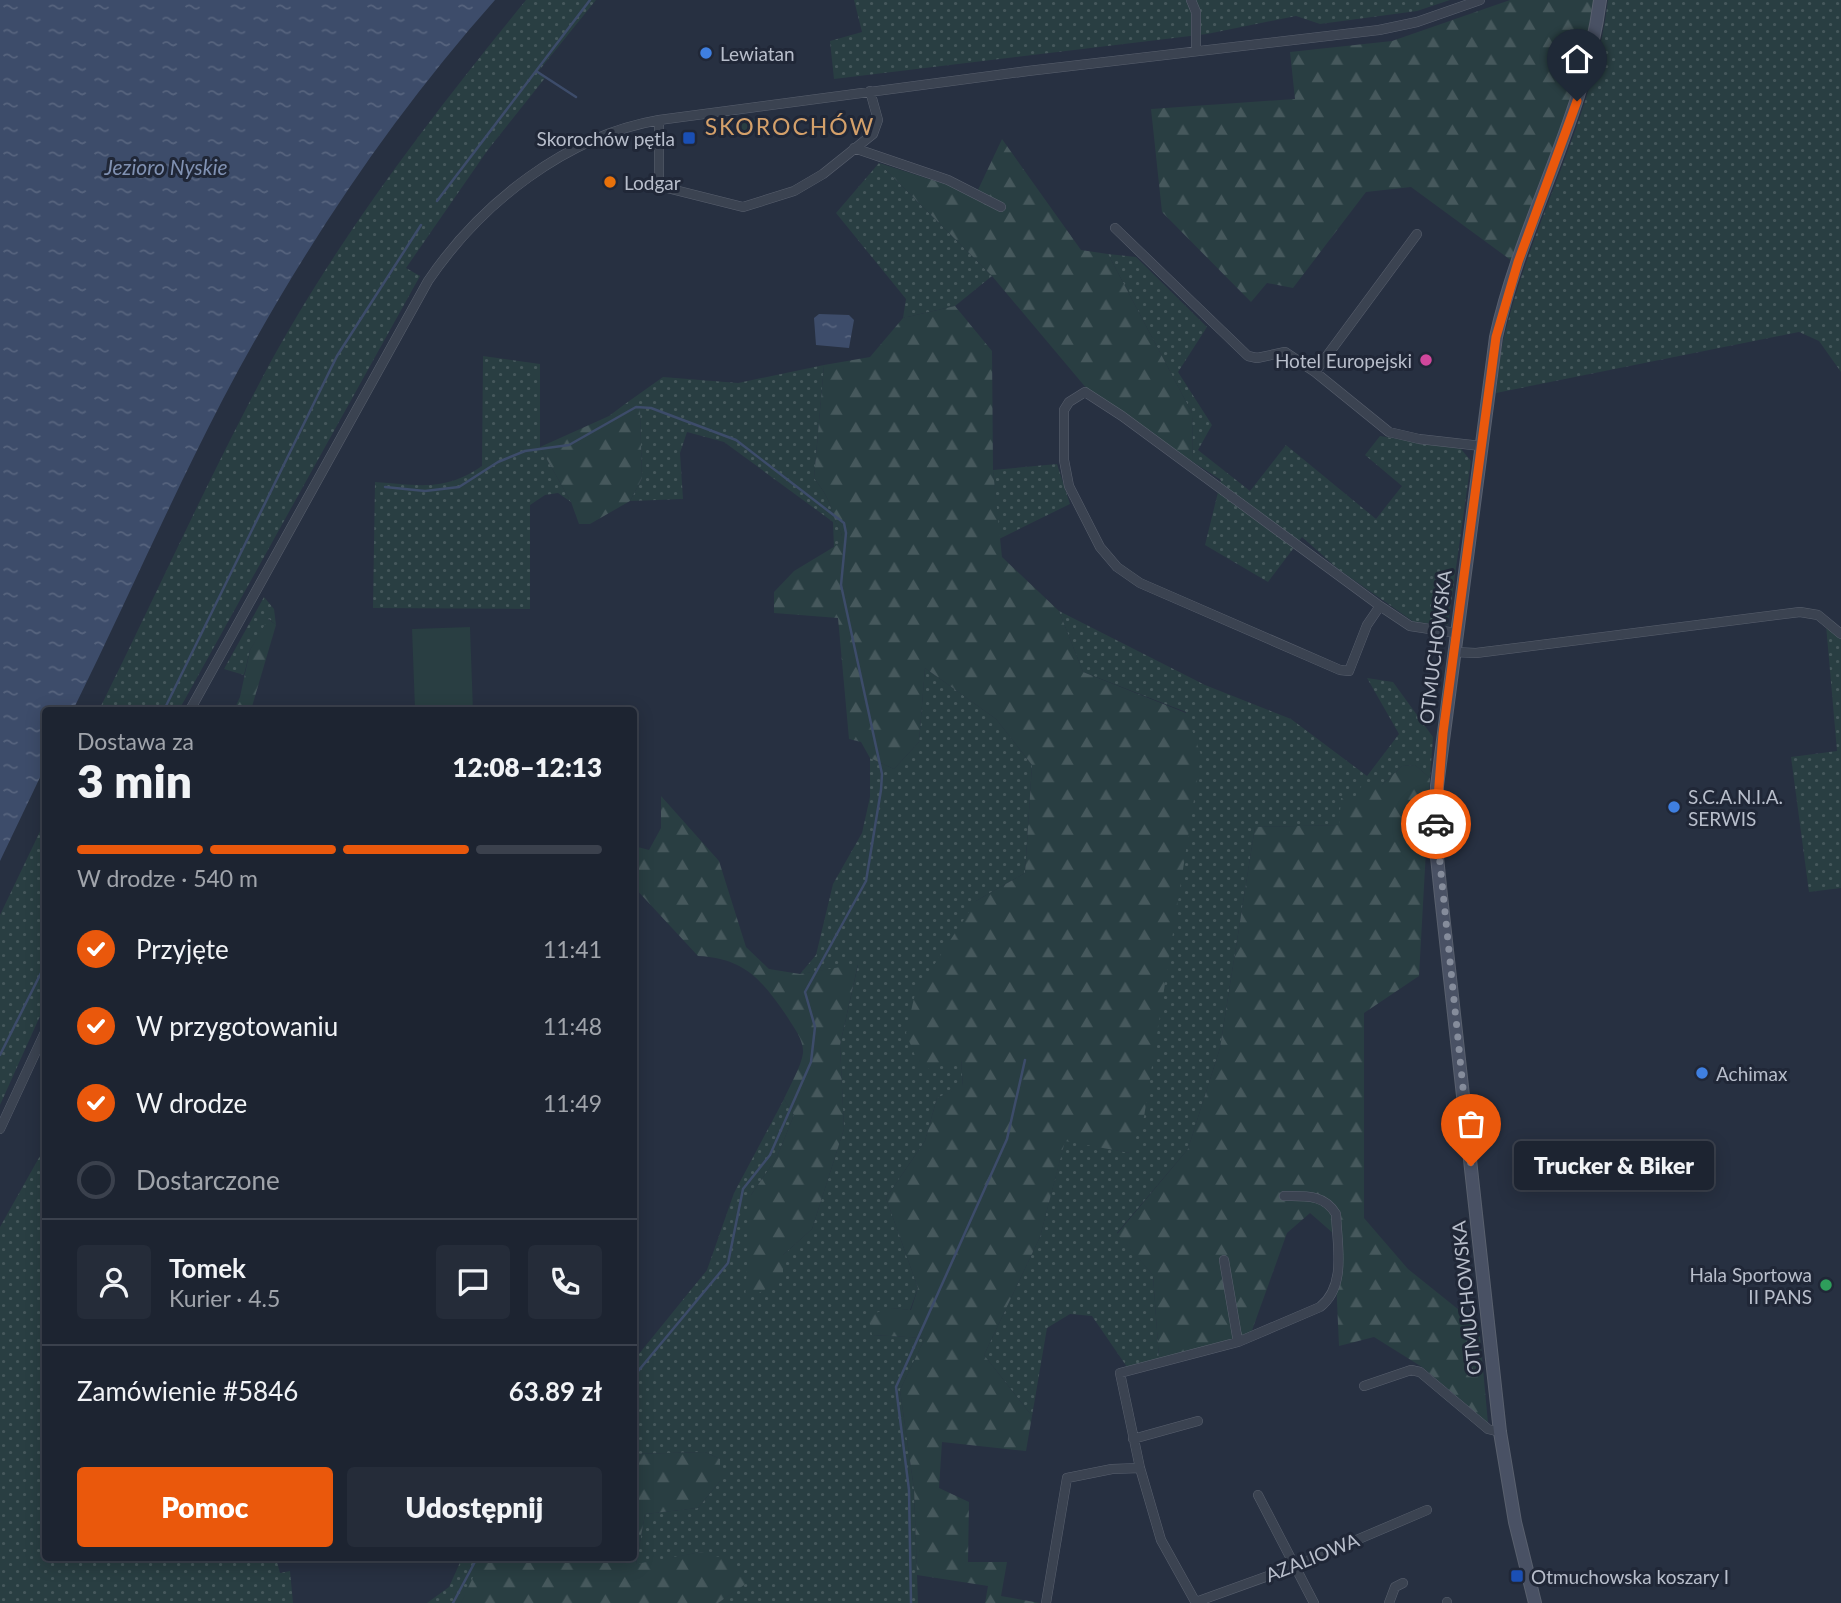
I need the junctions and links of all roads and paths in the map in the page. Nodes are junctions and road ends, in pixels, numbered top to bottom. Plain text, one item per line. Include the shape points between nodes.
1 (1191, 0) edge
2 (1480, 0) edge
3 (1600, 0) edge
4 (1196, 51) junction
5 (870, 91) junction
6 (659, 120) junction
7 (854, 148) junction
8 (1001, 207) dead end
9 (1115, 228) dead end
10 (1417, 234) dead end
11 (1315, 372) junction
12 (1481, 446) junction
13 (1380, 606) junction
14 (1456, 633) junction
15 (1841, 634) edge
16 (1454, 652) junction
17 (192, 707) edge
18 (42, 1039) edge
19 (0, 1129) edge
20 (1284, 1196) dead end
21 (1224, 1260) dead end
22 (1238, 1342) junction
23 (1364, 1386) dead end
24 (1198, 1421) dead end
25 (1500, 1432) junction
26 (1133, 1439) junction
27 (1140, 1468) junction
28 (1258, 1495) dead end
29 (1427, 1510) dead end
30 (1293, 1567) junction
31 (1403, 1583) dead end
32 (1196, 1602) edge
33 (1046, 1603) edge
34 (1314, 1603) edge
35 (1389, 1603) edge
36 (1535, 1603) edge

1 - 4 street via 1196,12
2 - 4 street via 1379,30
3 - 12 main road, OTMUCHOWSKA via 1584,80 1501,318
4 - 5 street
5 - 6 street
5 - 7 street via 878,126
6 - 7 street via 659,186 731,205 743,206 794,191
6 - 17 street via 610,133 562,155 488,212 443,259
7 - 8 street via 948,180
9 - 11 street via 1248,356 1285,352
10 - 11 street
11 - 12 street via 1389,432
12 - 14 main road, OTMUCHOWSKA
13 - 13 street via 1122,416 1085,392 1069,402 1064,410 1069,486 1100,547 1140,583 1316,662 1349,671 1367,625
13 - 14 street via 1410,626
14 - 16 main road, OTMUCHOWSKA
15 - 16 street via 1818,615 1800,612
16 - 25 main road, OTMUCHOWSKA via 1437,786 1436,847
18 - 19 street
20 - 22 street via 1330,1204 1336,1214 1337,1283 1331,1299 1320,1307
21 - 22 street
22 - 26 street via 1120,1373
23 - 25 street via 1420,1371 1488,1429
24 - 26 street
25 - 36 main road, OTMUCHOWSKA
26 - 27 street
27 - 32 street via 1161,1540
27 - 33 street via 1067,1478
28 - 30 street
29 - 30 street, AZALIOWA
30 - 32 street, AZALIOWA
30 - 34 street
31 - 35 street via 1395,1587

